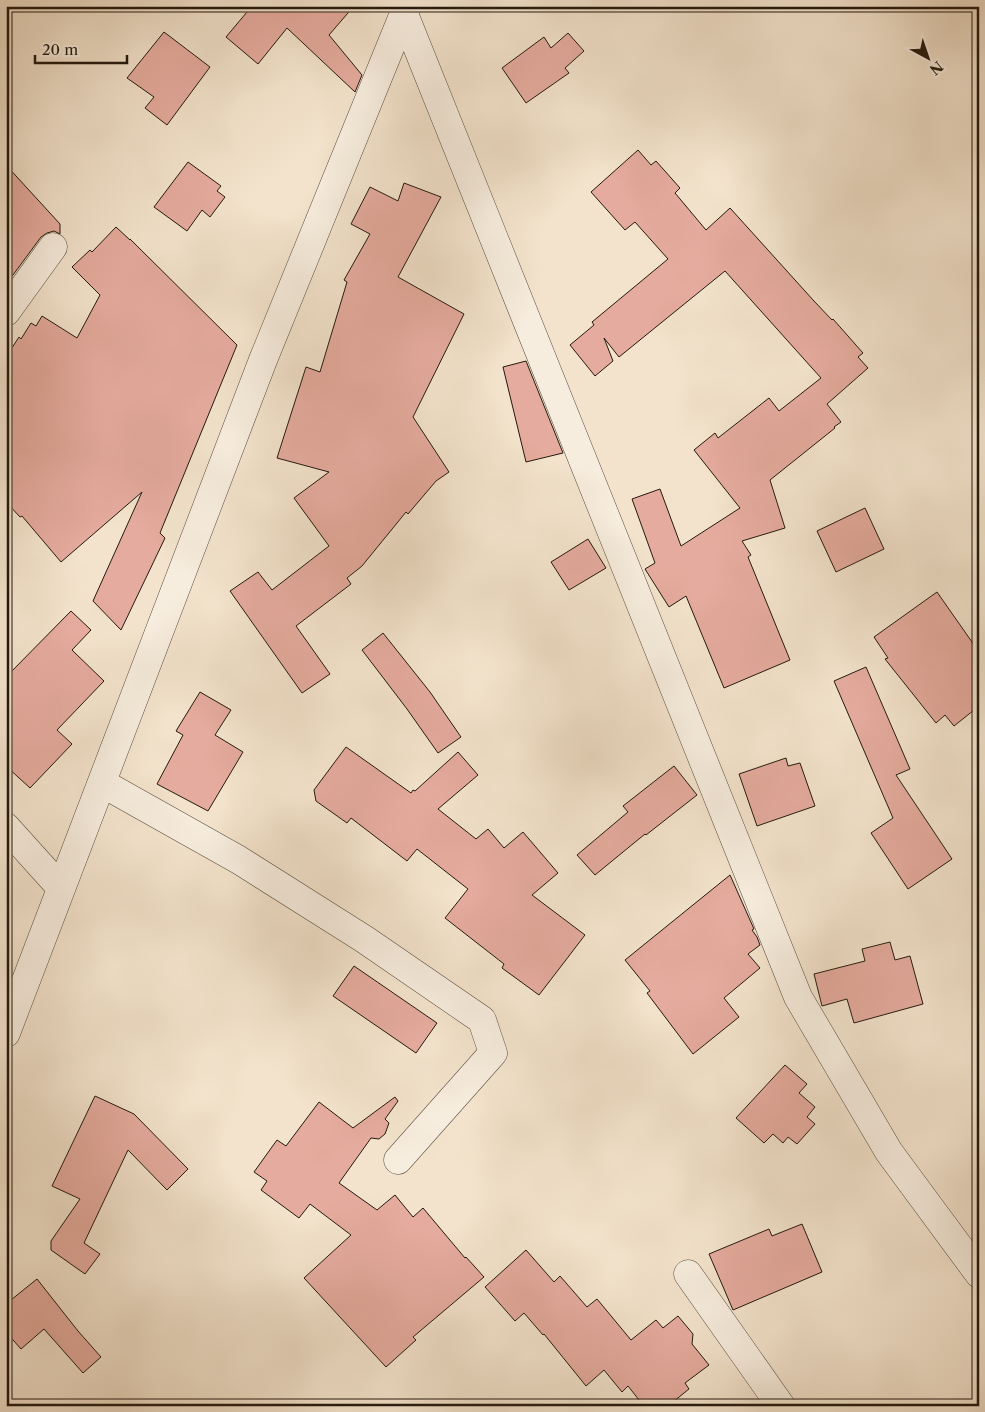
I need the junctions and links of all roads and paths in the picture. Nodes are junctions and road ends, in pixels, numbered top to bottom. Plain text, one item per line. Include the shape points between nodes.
1 (405, 10) edge
2 (53, 246) dead end
3 (6, 312) edge
4 (102, 783) junction
5 (6, 828) edge
6 (62, 888) junction
7 (6, 1033) edge
8 (398, 1160) dead end
9 (688, 1274) dead end
10 (979, 1274) edge
11 (781, 1406) edge

1 - 4 street via 264,360
1 - 10 street via 798,997 890,1152
2 - 3 street
4 - 6 street
4 - 8 street via 248,866 364,939 482,1020 493,1052
5 - 6 street
6 - 7 street
9 - 11 street

